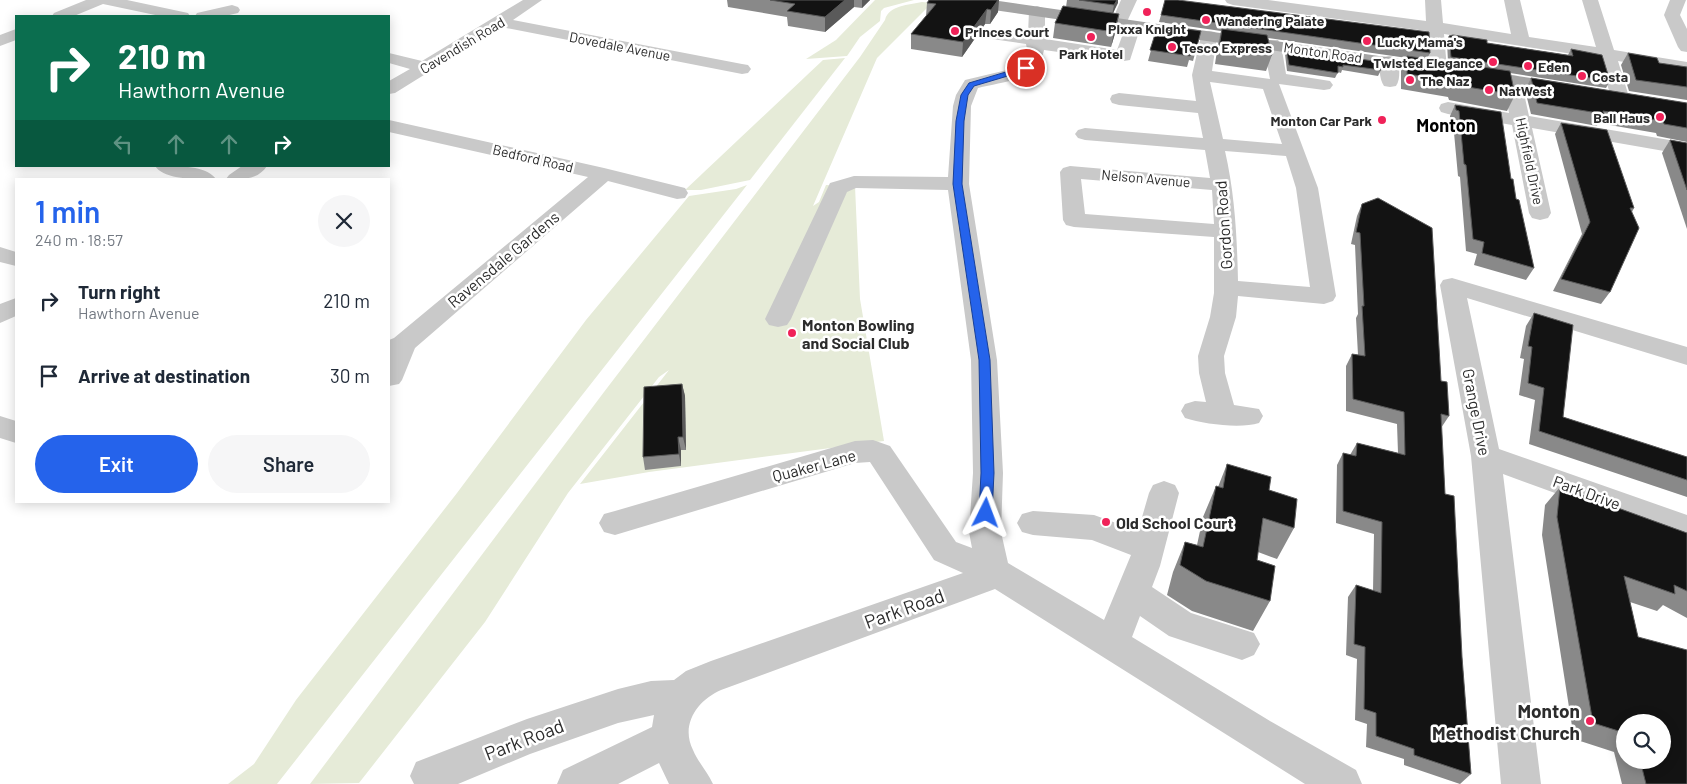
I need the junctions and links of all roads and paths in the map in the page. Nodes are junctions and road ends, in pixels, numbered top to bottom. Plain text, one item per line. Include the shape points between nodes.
1 (100, 0) edge
2 (104, 0) edge
3 (534, 0) edge
4 (959, 0) edge
5 (1129, 0) edge
6 (1233, 0) edge
7 (1433, 0) edge
8 (1512, 0) edge
9 (1590, 0) edge
10 (1678, 0) edge
11 (1687, 2) edge
12 (1274, 3) edge
13 (1352, 8) edge
14 (232, 10) dead end
15 (1037, 11) junction
16 (62, 15) edge
17 (177, 15) edge
18 (208, 15) edge
19 (499, 22) junction
20 (1434, 27) junction
21 (1124, 29) junction
22 (15, 34) edge
23 (998, 35) dead end
24 (1209, 36) junction
25 (1521, 40) junction
26 (0, 41) edge
27 (1034, 41) junction
28 (1273, 45) junction
29 (1687, 47) edge
30 (1608, 55) junction
31 (390, 58) edge
32 (1389, 62) junction
33 (1687, 66) edge
34 (425, 67) junction
35 (1438, 69) junction
36 (730, 70) dead end
37 (1201, 75) junction
38 (1512, 80) junction
39 (1390, 82) dead end
40 (1324, 85) dead end
41 (390, 88) edge
42 (1579, 90) edge
43 (1612, 96) joint
44 (1118, 99) dead end
45 (1639, 100) edge
46 (1206, 108) junction
47 (1448, 108) dead end
48 (1521, 120) junction
49 (390, 126) edge
50 (1085, 134) dead end
51 (1214, 144) junction
52 (1687, 149) edge
53 (1294, 151) junction
54 (168, 167) edge
55 (255, 167) edge
56 (604, 174) junction
57 (203, 178) edge
58 (238, 178) edge
59 (958, 184) junction
60 (1222, 185) junction
61 (676, 193) dead end
62 (1540, 213) dead end
63 (1226, 233) junction
64 (0, 254) edge
65 (15, 259) edge
66 (1226, 288) junction
67 (15, 307) edge
68 (0, 315) edge
69 (778, 319) dead end
70 (396, 346) edge
71 (1687, 356) edge
72 (390, 376) edge
73 (1195, 411) dead end
74 (0, 426) edge
75 (15, 433) edge
76 (1486, 456) junction
77 (1164, 492) dead end
78 (616, 523) dead end
79 (1032, 523) dead end
80 (1687, 528) edge
81 (1149, 548) junction
82 (993, 571) junction
83 (1134, 593) junction
84 (1112, 643) junction
85 (1242, 644) dead end
86 (683, 697) junction
87 (669, 738) junction
88 (430, 776) dead end
89 (577, 784) edge
90 (693, 784) edge
91 (1342, 784) edge
92 (1521, 784) edge

1 - 16 street
2 - 17 street
3 - 19 street, Cavendish Road
4 - 15 main road, Monton Road
5 - 21 street
6 - 12 street
7 - 20 street
8 - 25 street
9 - 30 street
10 - 11 street
10 - 29 street via 1672,15
12 - 13 street
12 - 28 street
13 - 20 street
14 - 18 street
15 - 21 main road, Monton Road
15 - 27 street
19 - 34 street, Cavendish Road
19 - 36 street, Dovedale Avenue
20 - 25 street
20 - 35 street
21 - 24 main road, Monton Road
21 - 27 street via 1124,56
22 - 26 street
23 - 27 street
24 - 28 main road, Monton Road
24 - 37 street, Gordon Road
25 - 30 street
27 - 59 street via 1031,62 1026,68 977,82 968,88 961,113
28 - 32 main road, Monton Road
28 - 40 street via 1278,78
30 - 33 street
30 - 43 street
31 - 34 street
32 - 35 main road, Monton Road
32 - 39 street
34 - 41 street, Cavendish Road
35 - 38 main road, Monton Road
37 - 46 street, Gordon Road
37 - 53 street via 1271,85
38 - 42 main road, Monton Road
38 - 48 street, Highfield Drive
43 - 45 main road
44 - 46 street
46 - 51 street, Gordon Road
47 - 48 street
48 - 52 street
48 - 62 street, Highfield Drive
49 - 56 street, Bedford Road
50 - 51 street
51 - 53 street
51 - 60 street, Gordon Road
53 - 66 street via 1306,188 1324,296
54 - 57 street
55 - 58 street
56 - 61 street, Bedford Road
56 - 70 street, Ravensdale Gardens
59 - 69 street via 854,182 838,188
59 - 82 street via 984,360 988,473 985,532
60 - 63 street, Gordon Road
60 - 63 street, Nelson Avenue via 1070,172 1074,220
63 - 66 street, Gordon Road
64 - 65 street
66 - 73 street, Gordon Road via 1223,317 1211,356 1212,373 1236,415
67 - 68 street
70 - 72 street, Ravensdale Gardens
71 - 76 street, Grange Drive via 1452,285
74 - 75 street
76 - 80 street, Park Drive
76 - 92 street, Grange Drive
77 - 81 street
78 - 82 street, Quaker Lane via 855,452 873,451 880,454 945,551
79 - 81 street via 1094,528
81 - 83 street
82 - 84 street
82 - 86 street, Park Road via 985,579 710,678
83 - 84 street
83 - 85 street via 1181,625
84 - 91 street
86 - 87 street via 671,718
86 - 88 street, Park Road via 651,698 618,706 528,736
87 - 89 street
87 - 90 street via 676,759

